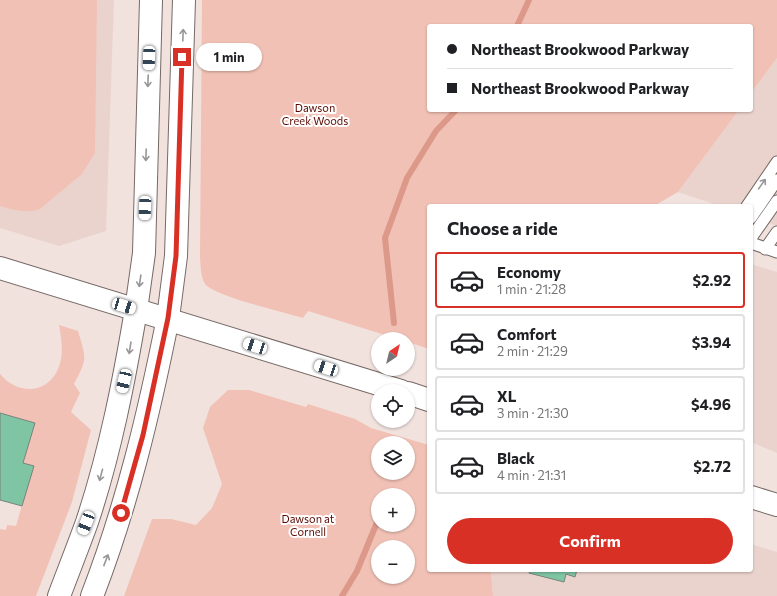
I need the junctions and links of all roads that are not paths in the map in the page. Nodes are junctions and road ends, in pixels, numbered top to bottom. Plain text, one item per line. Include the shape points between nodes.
1 (151, 0) edge
2 (184, 0) edge
3 (777, 162) edge
4 (777, 180) edge
5 (777, 201) edge
6 (748, 204) edge
7 (753, 215) edge
8 (777, 232) edge
9 (753, 235) edge
10 (753, 245) edge
11 (766, 249) junction
12 (777, 252) edge
13 (0, 268) edge
14 (136, 310) junction
15 (168, 318) junction
16 (379, 384) edge
17 (415, 395) edge
18 (427, 399) edge
19 (753, 498) edge
20 (777, 505) edge
21 (59, 596) edge
22 (92, 596) edge

1 -> 14 main road via 144,253
15 -> 2 main road via 176,256
6 -> 3 lane
4 - 7 lane
5 - 9 lane
8 - 11 lane
10 - 11 lane
11 - 12 lane
13 - 14 main road
14 - 15 main road
14 -> 21 main road via 127,367 101,475
15 - 16 main road
22 -> 15 main road via 108,555 141,442
17 - 18 main road
19 - 20 main road

